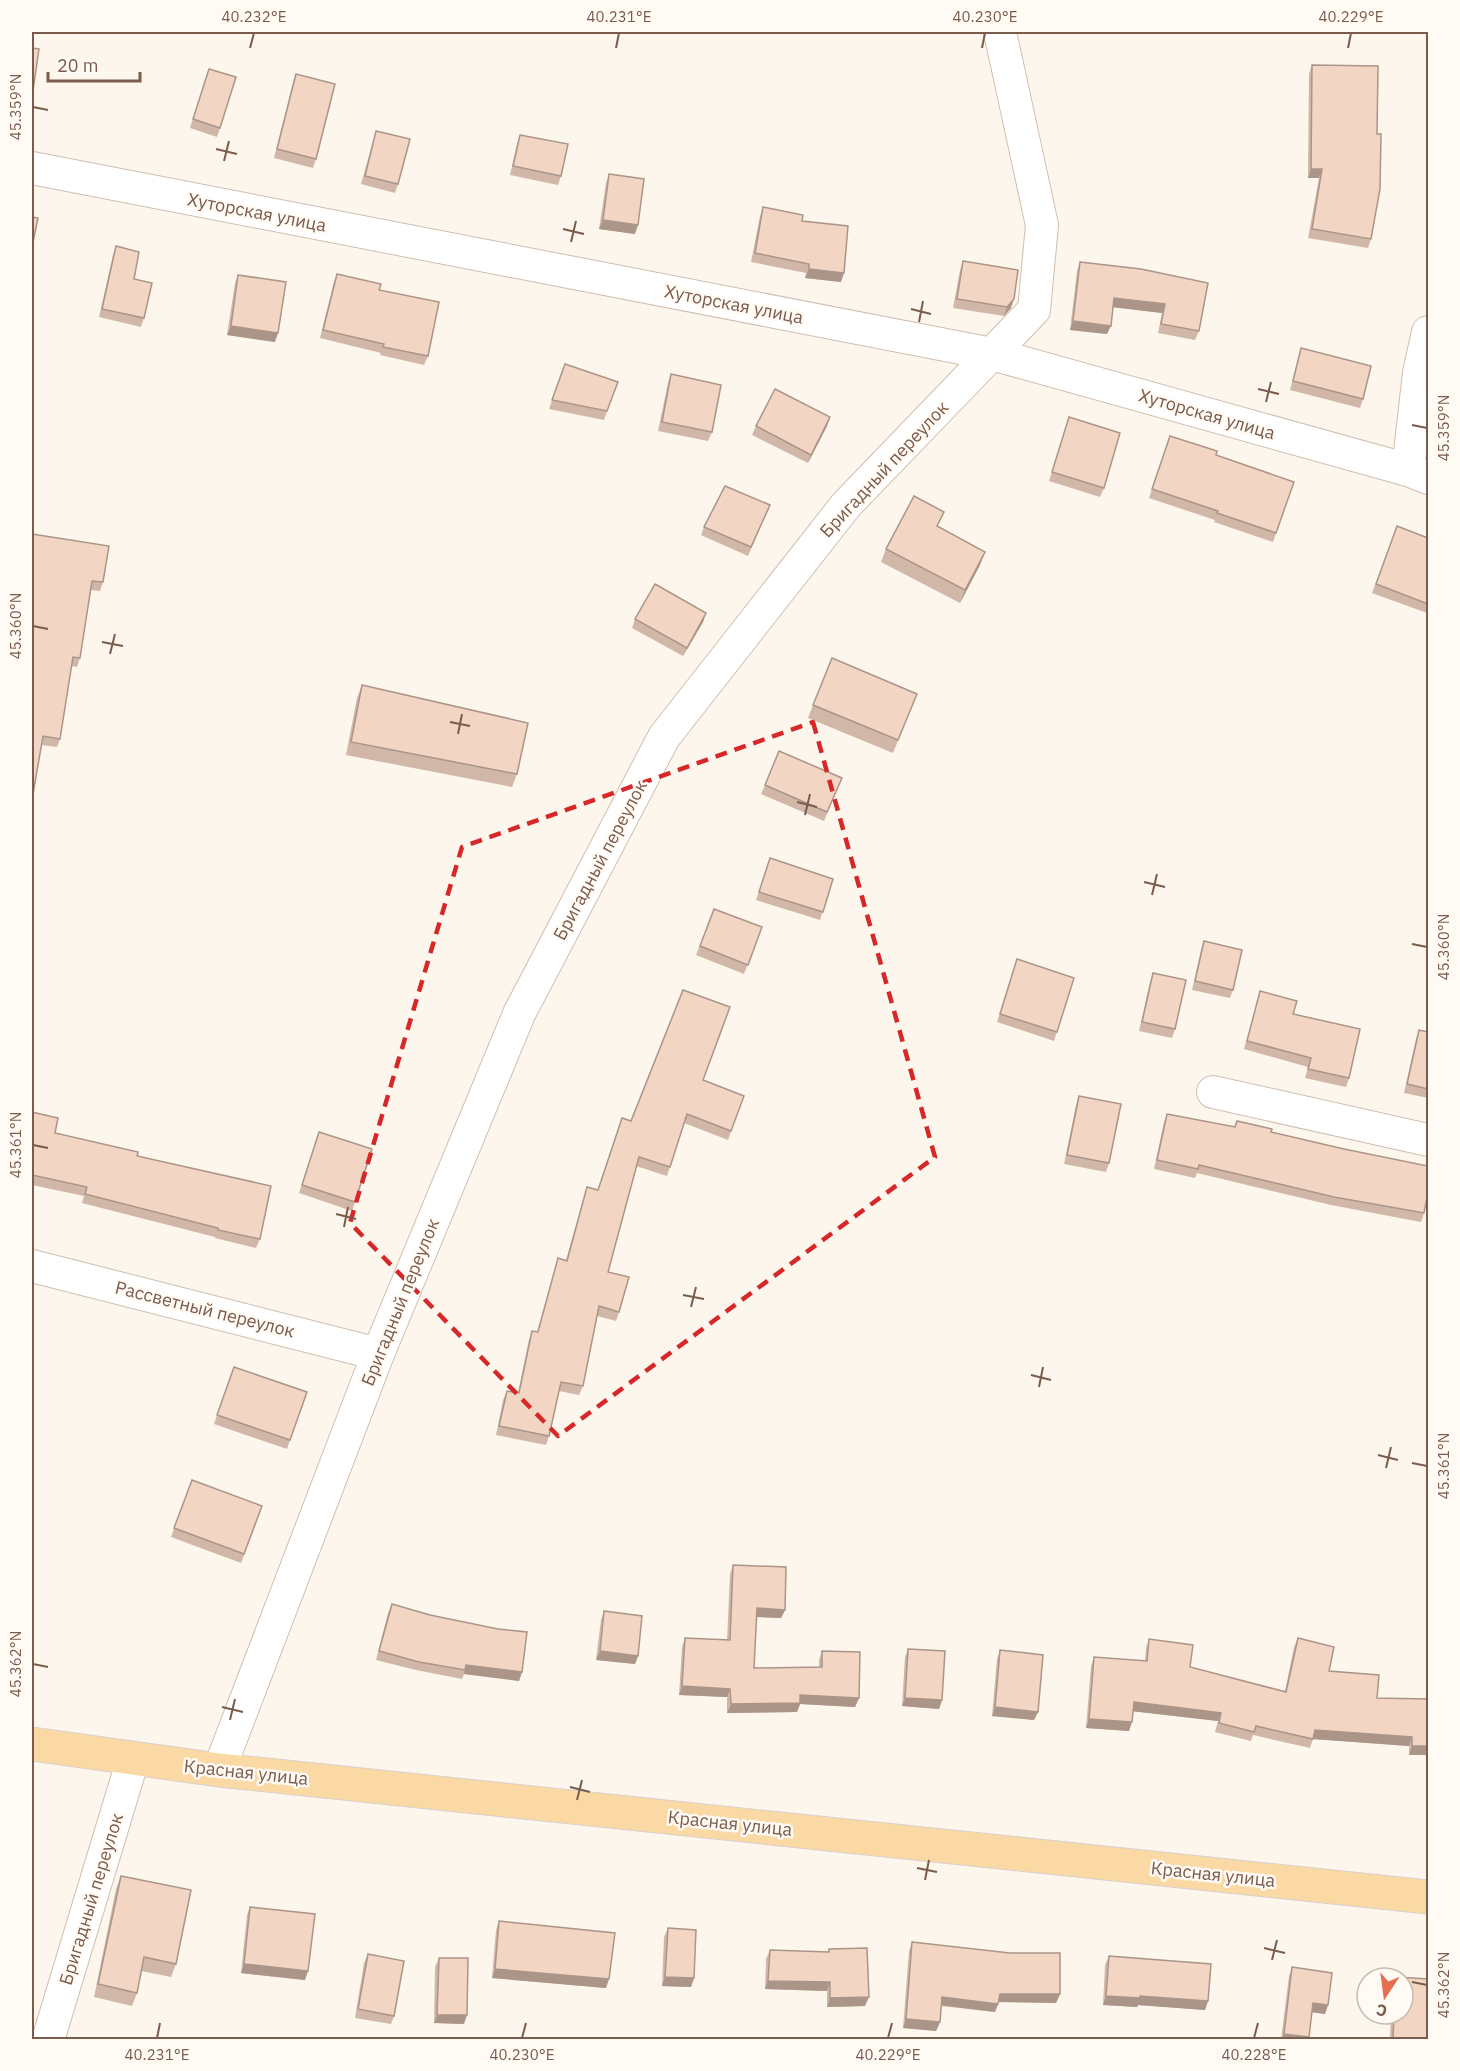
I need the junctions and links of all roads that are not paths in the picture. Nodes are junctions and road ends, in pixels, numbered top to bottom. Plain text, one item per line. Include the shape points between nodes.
1 (1000, 32) edge
2 (32, 168) edge
3 (1428, 332) edge
4 (992, 354) junction
5 (1418, 474) edge
6 (1213, 1092) dead end
7 (1428, 1140) edge
8 (32, 1266) edge
9 (378, 1354) junction
10 (32, 1744) edge
11 (134, 1759) junction
12 (219, 1770) junction
13 (1428, 1897) edge
14 (48, 2040) edge

1 - 4 street, Бригадный переулок via 1042,225 1034,310
2 - 4 street, Хуторская улица
3 - 5 street via 1419,373
4 - 5 street, Хуторская улица
4 - 9 street, Бригадный переулок via 846,505 664,738 519,1014
6 - 7 street
8 - 9 street, Рассветный переулок
9 - 12 street, Бригадный переулок
10 - 11 main road, Красная улица
11 - 12 main road, Красная улица
11 - 14 street, Бригадный переулок
12 - 13 main road, Красная улица

